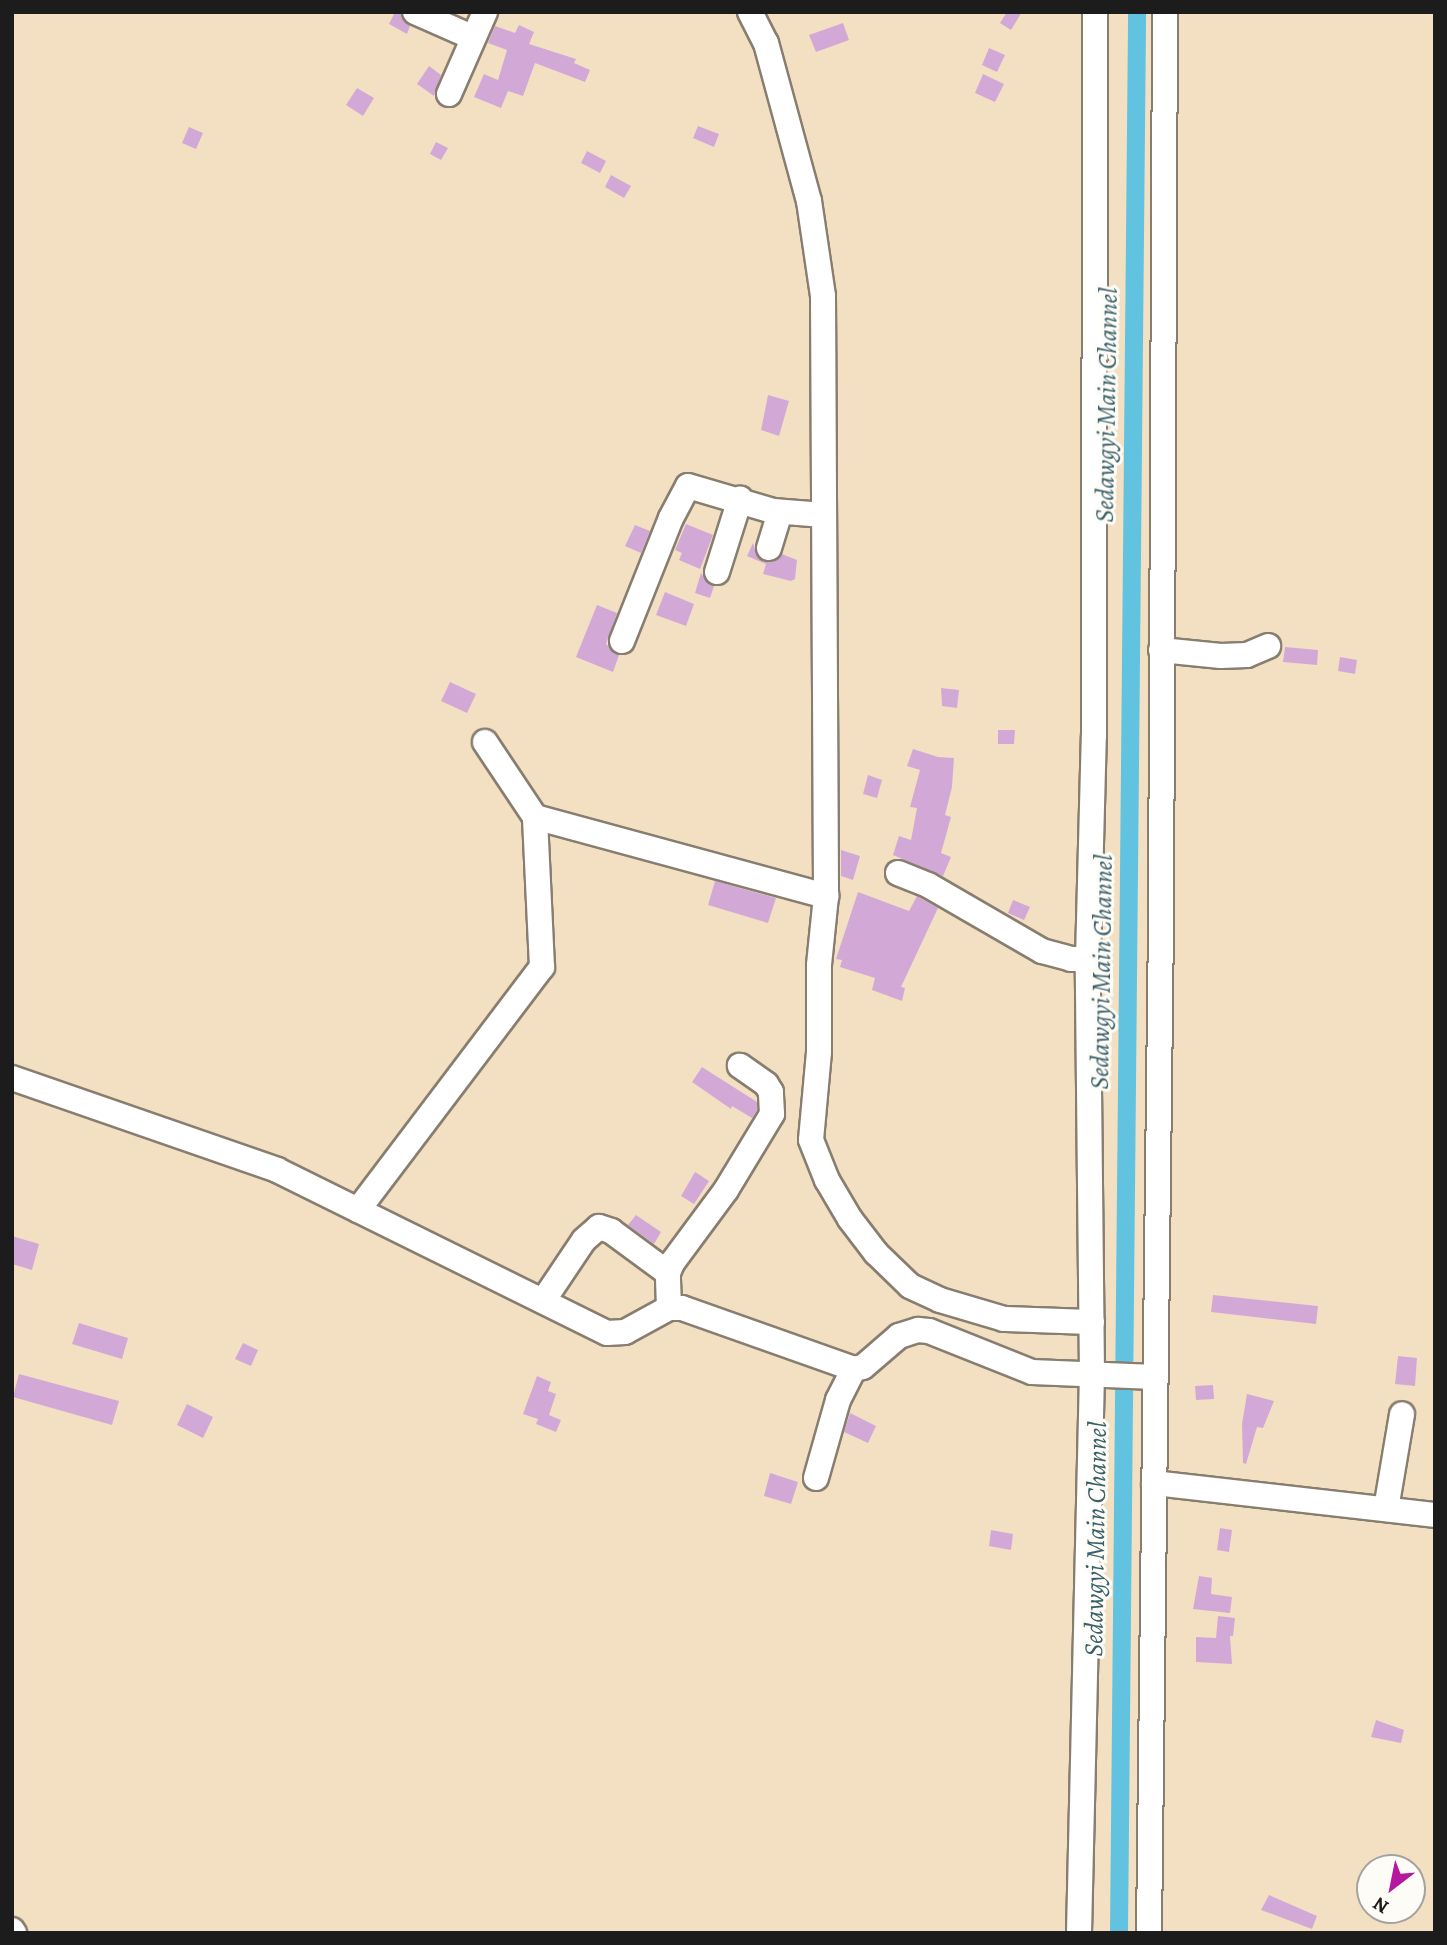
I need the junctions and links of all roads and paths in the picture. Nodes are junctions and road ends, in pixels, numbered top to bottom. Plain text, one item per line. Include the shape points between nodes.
1 (415, 12) edge
2 (485, 12) edge
3 (750, 12) edge
4 (1095, 12) edge
5 (1165, 12) edge
6 (472, 37) junction
7 (449, 94) dead end
8 (740, 499) junction
9 (780, 512) junction
10 (824, 515) junction
11 (769, 548) dead end
12 (717, 572) dead end
13 (622, 641) dead end
14 (1268, 646) dead end
15 (1161, 650) junction
16 (485, 742) dead end
17 (535, 817) junction
18 (898, 873) dead end
19 (825, 896) junction
20 (1088, 959) junction
21 (740, 1066) dead end
22 (13, 1080) edge
23 (358, 1210) junction
24 (668, 1273) junction
25 (543, 1301) junction
26 (668, 1308) junction
27 (1092, 1322) junction
28 (854, 1369) junction
29 (1097, 1375) junction
30 (1151, 1377) junction
31 (1402, 1414) dead end
32 (816, 1478) dead end
33 (1154, 1483) junction
34 (1386, 1509) junction
35 (1435, 1515) edge
36 (1079, 1933) edge
37 (1149, 1933) edge

1 - 6 street
2 - 6 street
3 - 10 street via 766,43 809,201 823,296
4 - 20 street via 1094,735
5 - 15 street
6 - 7 street
8 - 9 street
8 - 12 street
8 - 13 street via 688,486
9 - 10 street
9 - 11 street
10 - 19 street
14 - 15 street via 1247,655 1221,656
15 - 30 street
16 - 17 street
17 - 19 street
17 - 23 street via 542,967
18 - 20 street via 928,885 1042,951 1071,960
19 - 27 street via 811,1140 850,1219 910,1286 940,1300 1004,1319
20 - 27 street
21 - 24 street via 766,1084 772,1114
22 - 23 street via 226,1150
23 - 25 street
24 - 25 street via 599,1227 584,1240
24 - 26 street
25 - 26 street via 611,1334 625,1332
26 - 28 street via 694,1310
27 - 29 street
28 - 29 street via 863,1367 899,1336 918,1330 1032,1372
28 - 32 street via 838,1400
29 - 30 street
29 - 36 street
30 - 33 street
31 - 34 street
33 - 34 street
33 - 37 street
34 - 35 street

